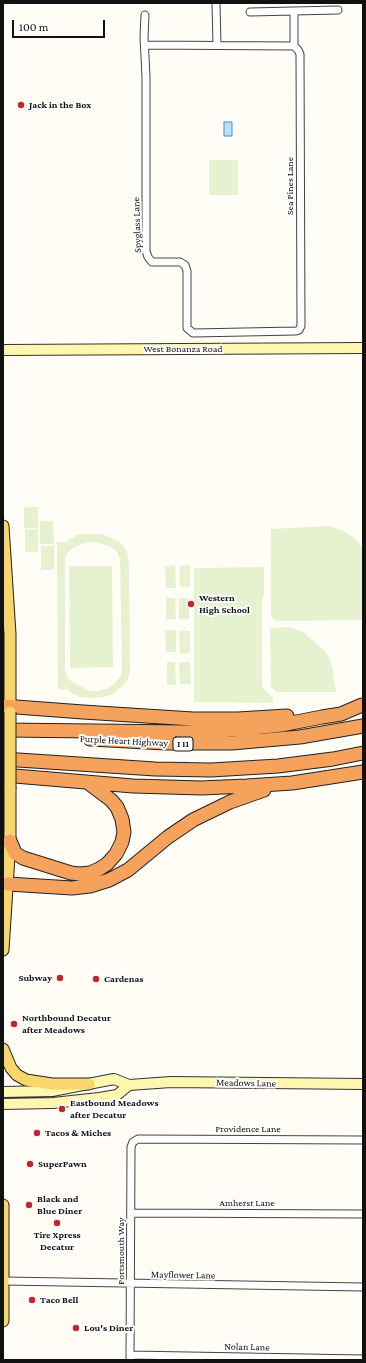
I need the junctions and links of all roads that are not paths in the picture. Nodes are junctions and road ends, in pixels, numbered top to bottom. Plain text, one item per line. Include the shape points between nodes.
1 (216, 3) edge
2 (338, 10) dead end
3 (294, 11) junction
4 (250, 12) dead end
5 (144, 15) dead end
6 (145, 45) junction
7 (217, 45) junction
8 (294, 46) junction
9 (300, 328) joint
10 (363, 348) edge
11 (3, 350) edge
12 (3, 526) edge
13 (362, 704) edge
14 (8, 708) edge
15 (363, 726) edge
16 (3, 730) edge
17 (3, 733) edge
18 (363, 753) edge
19 (3, 759) edge
20 (363, 772) edge
21 (3, 775) edge
22 (85, 782) junction
23 (281, 784) junction
24 (10, 842) junction
25 (6, 883) edge
26 (3, 943) edge
27 (3, 1049) edge
28 (89, 1084) junction
29 (363, 1084) edge
30 (129, 1085) junction
31 (3, 1092) edge
32 (3, 1104) edge
33 (363, 1140) edge
34 (133, 1142) joint
35 (3, 1205) edge
36 (131, 1213) junction
37 (363, 1214) edge
38 (3, 1281) edge
39 (130, 1284) junction
40 (363, 1287) edge
41 (3, 1320) edge
42 (130, 1358) edge
43 (363, 1359) edge

1 - 7 street
2 - 3 street
3 - 4 street
3 - 8 street, Sea Pines Lane
5 - 6 street, Spyglass Lane
6 - 7 street
6 - 9 street, Spyglass Lane via 148,257 152,262 180,262 187,271 187,328 193,333 296,331
7 - 8 street
8 - 9 street, Sea Pines Lane via 300,54
10 - 11 street, West Bonanza Road
12 - 14 main road via 10,634
13 - 14 highway via 294,715 221,720
13 - 16 highway via 340,714 322,718 244,729 188,732
14 - 24 main road, bridge
15 - 17 highway, Purple Heart Highway / I 11 via 322,734 210,744 165,744
18 - 19 highway via 284,766 211,770
20 - 23 highway
21 - 22 highway
22 - 23 highway via 184,788
22 - 24 highway via 106,795 122,819 122,842 107,864 90,873 71,873 23,858 15,853
23 - 25 highway via 230,802 198,817 131,867 109,880 72,888
24 - 25 main road
25 - 26 main road
27 - 28 main road via 11,1068 26,1080 52,1084
28 - 30 street, Meadows Lane via 114,1079
28 - 31 street, Meadows Lane via 52,1091
29 - 30 street, Meadows Lane via 171,1082
30 - 32 street, Meadows Lane via 117,1095 90,1100 53,1104
33 - 34 street, Providence Lane via 138,1139
34 - 36 street, Portsmouth Way
35 - 38 main road
36 - 37 street, Amherst Lane
36 - 39 street, Portsmouth Way
38 - 39 street, Mayflower Lane
38 - 41 main road
39 - 40 street, Mayflower Lane
39 - 42 street, Portsmouth Way
42 - 43 street, Nolan Lane

